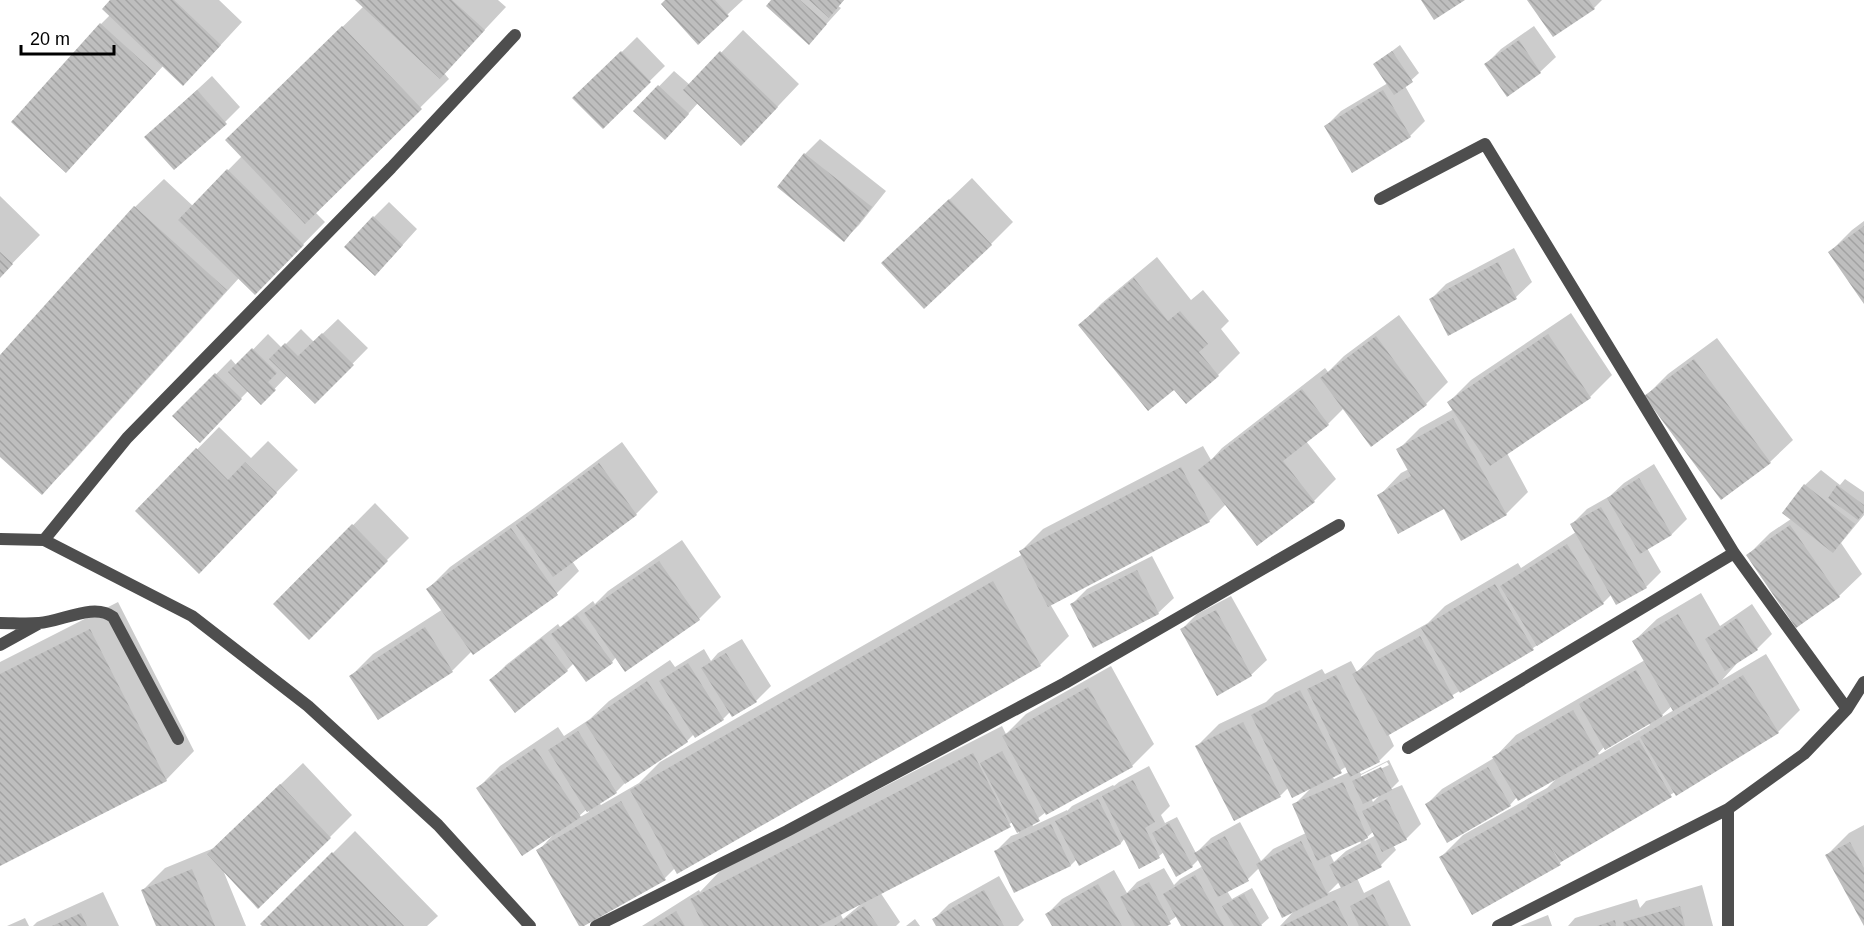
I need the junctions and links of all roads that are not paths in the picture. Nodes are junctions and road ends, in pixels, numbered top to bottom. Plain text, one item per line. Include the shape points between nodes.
1 (515, 35) dead end
2 (1380, 199) dead end
3 (1338, 525) dead end
4 (0, 539) edge
5 (44, 540) junction
6 (1734, 553) junction
7 (0, 623) edge
8 (40, 623) junction
9 (0, 645) edge
10 (1864, 682) edge
11 (1847, 709) junction
12 (178, 739) dead end
13 (1408, 747) dead end
14 (1728, 809) junction
15 (530, 926) edge
16 (596, 926) edge
17 (1498, 926) edge
18 (1728, 926) edge

1 - 5 street via 127,438
2 - 6 street via 1485,144
3 - 16 street via 1065,683 787,831
4 - 5 street
5 - 15 street via 192,616 308,706 438,825
6 - 11 street
6 - 13 street
7 - 8 street
8 - 9 street
8 - 12 street via 95,610 113,616
10 - 11 street
11 - 14 street via 1803,754
14 - 17 street
14 - 18 street

